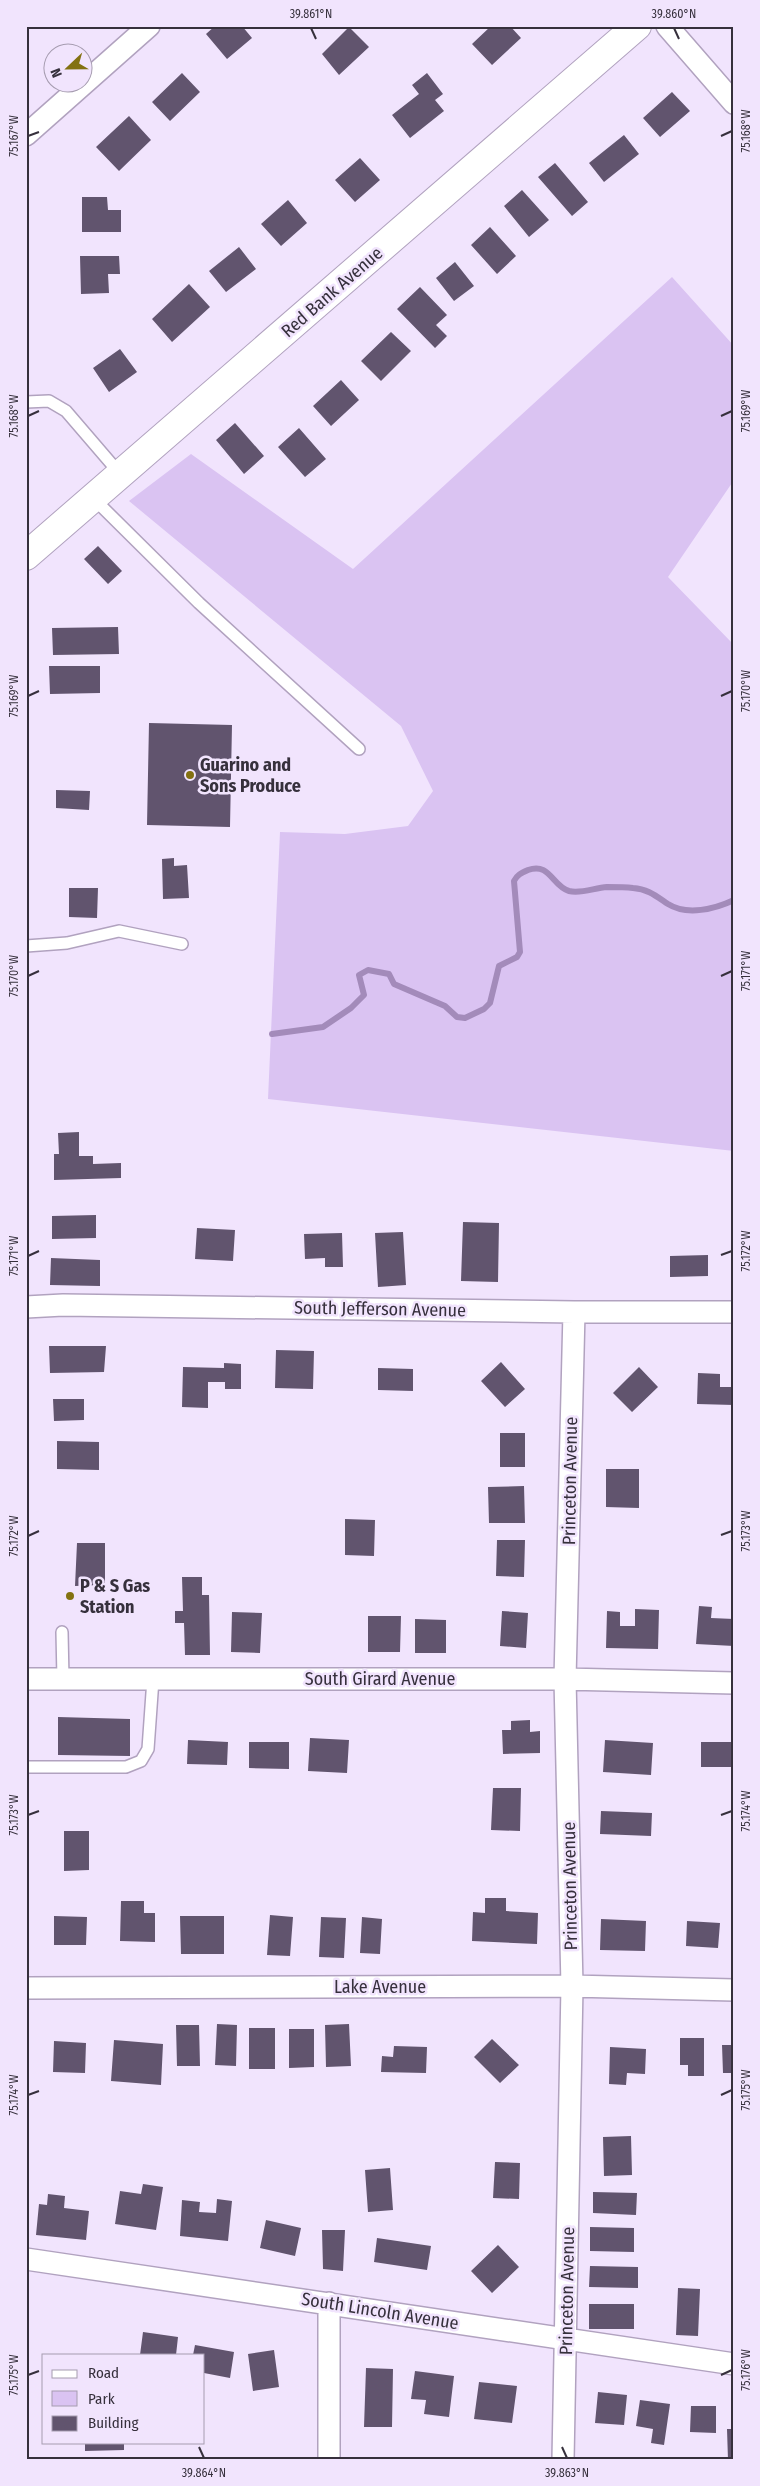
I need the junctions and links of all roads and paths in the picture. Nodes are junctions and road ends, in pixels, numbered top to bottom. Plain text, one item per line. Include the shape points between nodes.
1 (149, 26) edge
2 (637, 26) edge
3 (667, 26) edge
4 (734, 103) edge
5 (26, 135) edge
6 (26, 402) edge
7 (121, 475) junction
8 (93, 498) junction
9 (26, 556) edge
10 (359, 750) dead end
11 (182, 944) dead end
12 (26, 946) edge
13 (26, 1307) edge
14 (574, 1312) junction
15 (734, 1312) edge
16 (62, 1632) dead end
17 (26, 1679) edge
18 (62, 1679) junction
19 (153, 1679) junction
20 (565, 1679) junction
21 (734, 1683) edge
22 (26, 1767) edge
23 (572, 1986) junction
24 (26, 1988) edge
25 (734, 1990) edge
26 (26, 2259) edge
27 (329, 2303) junction
28 (566, 2339) junction
29 (734, 2364) edge
30 (329, 2460) edge
31 (563, 2460) edge

1 - 5 street
2 - 7 street, Red Bank Avenue
3 - 4 street
6 - 7 lane via 49,401 66,411
7 - 8 street, Red Bank Avenue
8 - 9 street, Red Bank Avenue
8 - 10 lane via 199,603
11 - 12 lane via 119,932 67,943
13 - 14 street, South Jefferson Avenue
14 - 15 street, South Jefferson Avenue
14 - 20 street, Princeton Avenue
16 - 18 lane
17 - 18 street, South Girard Avenue
18 - 19 street, South Girard Avenue
19 - 20 street, South Girard Avenue
19 - 22 lane via 148,1749 141,1761 126,1767
20 - 21 street, South Girard Avenue
20 - 23 street, Princeton Avenue
23 - 24 street, Lake Avenue
23 - 25 street, Lake Avenue
23 - 28 street, Princeton Avenue
26 - 27 street, South Lincoln Avenue
27 - 28 street, South Lincoln Avenue
27 - 30 street
28 - 29 street, South Lincoln Avenue
28 - 31 street, Princeton Avenue

